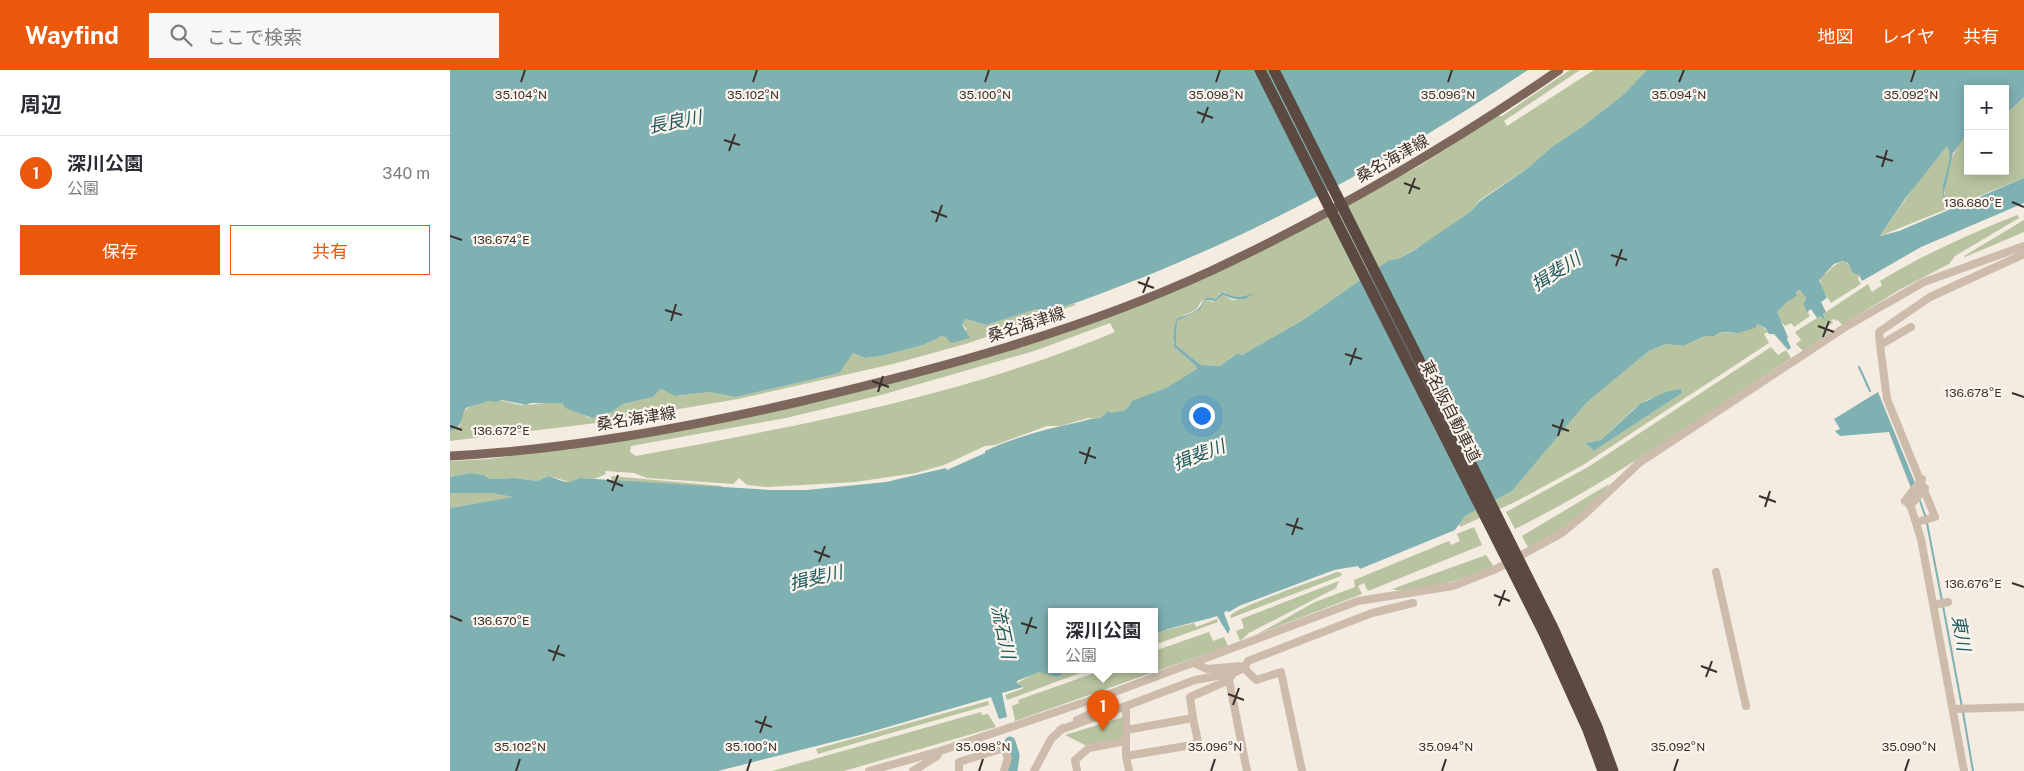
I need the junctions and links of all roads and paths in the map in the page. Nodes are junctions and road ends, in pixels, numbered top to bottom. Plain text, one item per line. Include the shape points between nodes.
1 (1260, 70) edge
2 (1274, 70) edge
3 (1559, 70) edge
4 (2024, 246) edge
5 (2024, 254) edge
6 (1911, 327) dead end
7 (1880, 345) junction
8 (450, 456) edge
9 (1922, 479) junction
10 (1925, 488) junction
11 (1910, 506) junction
12 (1917, 522) junction
13 (1716, 572) dead end
14 (1948, 602) dead end
15 (1413, 603) dead end
16 (1935, 605) junction
17 (1194, 664) junction
18 (1244, 668) junction
19 (1233, 673) junction
20 (1229, 680) junction
21 (1112, 693) junction
22 (1126, 706) junction
23 (1746, 706) dead end
24 (2024, 707) edge
25 (1954, 709) junction
26 (1193, 718) junction
27 (1060, 730) junction
28 (1126, 730) junction
29 (1126, 741) junction
30 (940, 751) junction
31 (1126, 756) junction
32 (1040, 767) edge
33 (869, 771) edge
34 (913, 771) edge
35 (959, 771) edge
36 (1004, 771) edge
37 (1034, 771) edge
38 (1077, 771) edge
39 (1129, 771) edge
40 (1247, 771) edge
41 (1302, 771) edge
42 (1603, 771) edge
43 (1613, 771) edge
44 (1964, 771) edge

1 - 42 highway, 東名阪自動車道, bridge via 1535,615
2 - 43 highway, 東名阪自動車道, bridge via 1552,628 1597,727
3 - 8 main road, 桑名海津線 via 1435,152 1318,217 1212,270 1064,327 895,379 737,416 547,447
4 - 17 street via 1924,282 1847,326 1639,463 1562,533 1505,564 1453,586 1358,600
5 - 7 street via 1930,297 1878,332
6 - 7 street
7 - 9 street via 1887,398
9 - 10 street
9 - 11 street via 1905,501
10 - 11 street
10 - 12 street via 1935,517
11 - 12 street
12 - 16 street
13 - 23 street
14 - 16 street
15 - 18 street via 1372,613 1248,661
16 - 25 street
17 - 18 street via 1207,669
17 - 21 street
18 - 19 street
18 - 41 street via 1256,680 1281,672
19 - 20 street
19 - 22 street via 1195,680
20 - 26 street via 1190,697
20 - 40 street
21 - 27 street via 1111,698 1097,710
21 - 30 street
22 - 27 street
22 - 28 street
24 - 25 street
25 - 44 street
26 - 28 street
26 - 31 street via 1198,742
27 - 32 street via 1051,739
28 - 29 street
29 - 31 street
29 - 38 street via 1089,748 1075,760
30 - 33 street
30 - 34 street
31 - 39 street
32 - 37 street
35 - 36 street via 959,762 1004,748 1008,758

